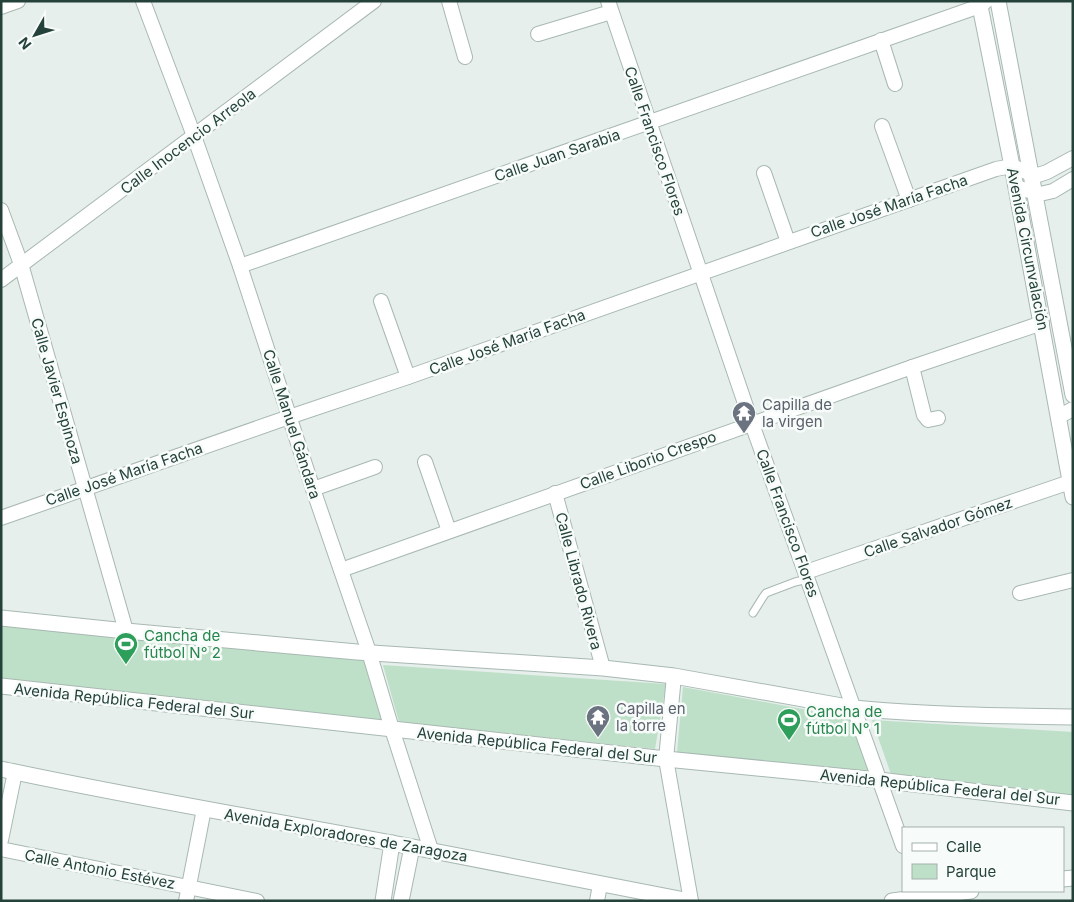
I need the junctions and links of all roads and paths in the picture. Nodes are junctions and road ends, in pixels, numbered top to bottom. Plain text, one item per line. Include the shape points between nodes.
1 (18, 1) edge
2 (143, 1) edge
3 (374, 1) edge
4 (450, 1) edge
5 (998, 1) edge
6 (982, 3) edge
7 (1, 7) edge
8 (609, 7) edge
9 (538, 34) dead end
10 (881, 40) junction
11 (465, 57) dead end
12 (895, 84) dead end
13 (649, 123) junction
14 (882, 126) dead end
15 (194, 136) junction
16 (1073, 158) edge
17 (1012, 166) junction
18 (764, 173) dead end
19 (1031, 174) junction
20 (1073, 179) edge
21 (1016, 187) junction
22 (1034, 193) junction
23 (909, 200) junction
24 (1, 210) edge
25 (788, 242) junction
26 (21, 264) junction
27 (240, 266) junction
28 (700, 273) junction
29 (1, 280) edge
30 (381, 301) dead end
31 (1042, 323) junction
32 (912, 366) junction
33 (408, 377) junction
34 (1073, 395) edge
35 (1073, 409) edge
36 (289, 417) junction
37 (1058, 417) junction
38 (938, 418) dead end
39 (752, 424) junction
40 (425, 462) dead end
41 (375, 467) dead end
42 (85, 488) junction
43 (313, 489) junction
44 (1071, 490) edge
45 (555, 493) junction
46 (1, 518) edge
47 (449, 531) junction
48 (340, 570) junction
49 (807, 575) junction
50 (1073, 580) edge
51 (1020, 593) dead end
52 (753, 613) dead end
53 (1, 618) edge
54 (126, 631) junction
55 (369, 652) junction
56 (603, 668) junction
57 (674, 676) junction
58 (1, 686) edge
59 (853, 708) junction
60 (1073, 717) edge
61 (392, 729) junction
62 (666, 759) junction
63 (8, 771) edge
64 (880, 780) junction
65 (1073, 802) edge
66 (204, 809) junction
67 (1, 840) edge
68 (392, 843) junction
69 (902, 843) edge
70 (412, 847) junction
71 (1, 849) edge
72 (431, 850) junction
73 (600, 884) junction
74 (954, 892) edge
75 (187, 894) edge
76 (920, 894) edge
77 (257, 901) edge
78 (383, 901) edge
79 (401, 901) edge
80 (597, 901) edge
81 (690, 901) edge
82 (892, 901) edge

1 - 7 street
2 - 15 street, Calle Manuel Gándara
3 - 15 street, Calle Inocencio Arreola
4 - 11 street
5 - 19 street, Avenida Circunvalación
6 - 10 street, Calle Juan Sarabia
6 - 17 street, Avenida Circunvalación
8 - 9 street
8 - 13 street, Calle Francisco Flores
10 - 12 street
10 - 13 street, Calle Juan Sarabia
13 - 27 street, Calle Juan Sarabia
13 - 28 street, Calle Francisco Flores
14 - 23 street
15 - 26 street, Calle Inocencio Arreola
15 - 27 street, Calle Manuel Gándara
16 - 19 street via 1048,172
17 - 19 street
17 - 21 street, Avenida Circunvalación
17 - 23 street, Calle José María Facha
18 - 25 street
19 - 22 street, Avenida Circunvalación
20 - 22 street via 1052,191
21 - 22 street
21 - 31 street, Avenida Circunvalación
22 - 34 street, Avenida Circunvalación
23 - 25 street, Calle José María Facha
24 - 26 street, Calle Javier Espinoza
25 - 28 street, Calle José María Facha
26 - 29 street, Calle Inocencio Arreola
26 - 42 street, Calle Javier Espinoza
27 - 36 street, Calle Manuel Gándara
28 - 33 street, Calle José María Facha
28 - 39 street, Calle Francisco Flores
30 - 33 street
31 - 32 street, Calle Liborio Crespo
31 - 37 street, Avenida Circunvalación
32 - 38 street via 924,415 928,420
32 - 39 street, Calle Liborio Crespo
33 - 36 street, Calle José María Facha
35 - 37 street
36 - 42 street, Calle José María Facha
36 - 43 street, Calle Manuel Gándara
37 - 44 street, Avenida Circunvalación
39 - 45 street, Calle Liborio Crespo
39 - 49 street, Calle Francisco Flores
40 - 47 street
41 - 43 street
42 - 46 street, Calle José María Facha
42 - 54 street, Calle Javier Espinoza
43 - 48 street, Calle Manuel Gándara
44 - 49 street, Calle Salvador Gómez
45 - 47 street, Calle Liborio Crespo
45 - 56 street, Calle Librado Rivera
47 - 48 street, Calle Liborio Crespo
48 - 55 street, Calle Manuel Gándara
49 - 52 lane via 766,594
49 - 59 street, Calle Francisco Flores
50 - 51 street
53 - 54 street
54 - 55 street
55 - 56 street
55 - 61 street, Calle Manuel Gándara
56 - 57 street
57 - 59 street
57 - 62 street
58 - 61 street, Avenida República Federal del Sur
59 - 60 street
59 - 64 street, Calle Francisco Flores
61 - 62 street, Avenida República Federal del Sur
61 - 72 street, Calle Manuel Gándara
62 - 64 street, Avenida República Federal del Sur
62 - 81 street
63 - 66 street, Avenida Exploradores de Zaragoza
63 - 67 street
64 - 65 street, Avenida República Federal del Sur
64 - 69 street, Calle Francisco Flores
66 - 68 street, Avenida Exploradores de Zaragoza
66 - 75 street
68 - 70 street, Avenida Exploradores de Zaragoza
68 - 78 street
70 - 72 street, Avenida Exploradores de Zaragoza
70 - 79 street
71 - 75 street, Calle Antonio Estévez
72 - 73 street, Avenida Exploradores de Zaragoza
73 - 80 street
73 - 81 street, Avenida Exploradores de Zaragoza
74 - 76 street
75 - 77 street, Calle Antonio Estévez
76 - 82 street

